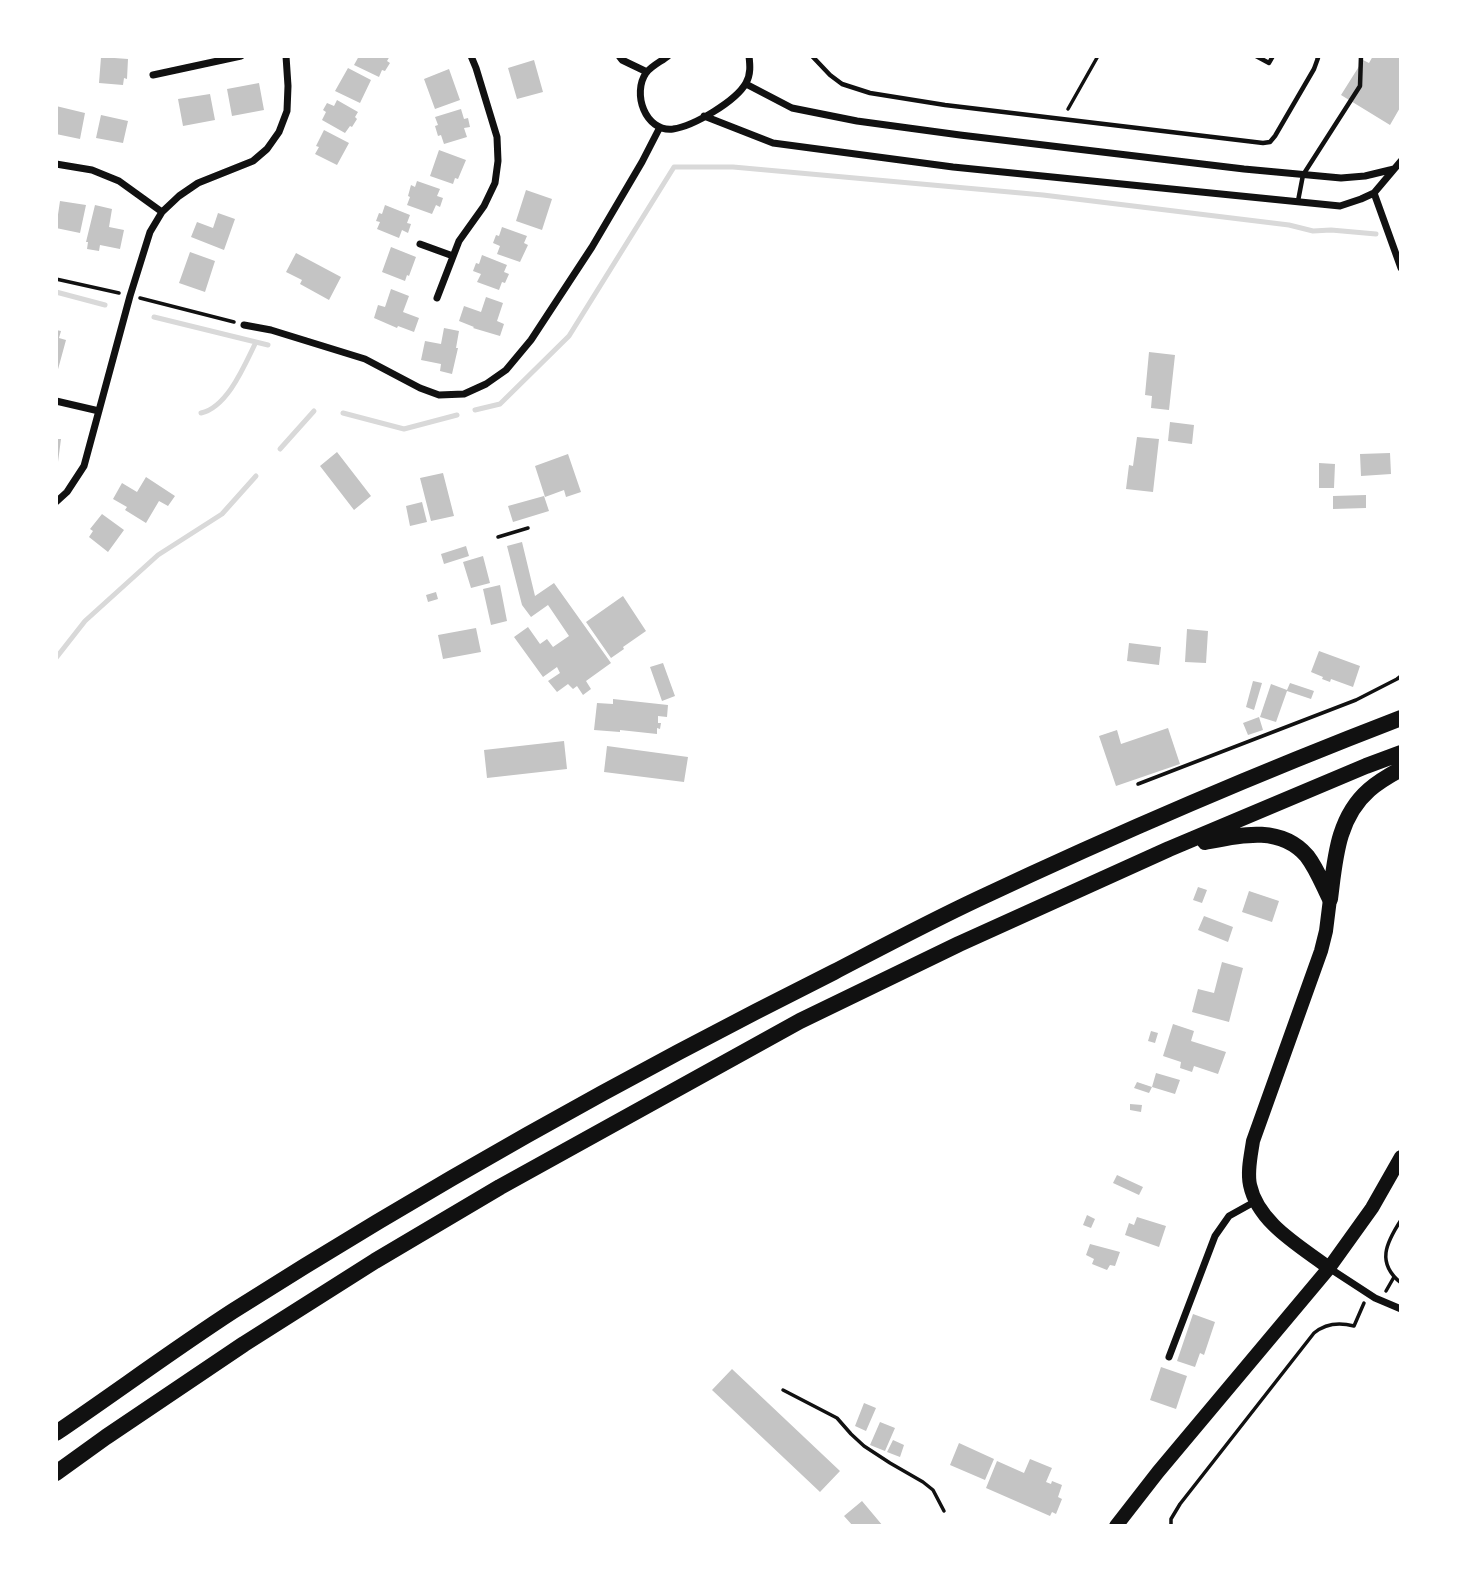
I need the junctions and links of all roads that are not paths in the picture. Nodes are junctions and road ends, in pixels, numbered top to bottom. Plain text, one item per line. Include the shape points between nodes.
1 (193, 56) edge
2 (242, 56) edge
3 (286, 56) edge
4 (471, 56) edge
5 (619, 56) edge
6 (668, 56) edge
7 (749, 56) edge
8 (1256, 56) edge
9 (1273, 56) edge
10 (1316, 56) edge
11 (1362, 56) edge
12 (815, 57) edge
13 (195, 66) junction
14 (646, 72) junction
15 (153, 75) dead end
16 (746, 84) junction
17 (704, 116) junction
18 (660, 127) junction
19 (1401, 161) edge
20 (56, 164) edge
21 (1394, 169) junction
22 (1303, 174) junction
23 (1374, 193) junction
24 (1298, 201) junction
25 (162, 212) junction
26 (420, 244) dead end
27 (453, 256) junction
28 (1401, 268) edge
29 (437, 298) dead end
30 (244, 325) road end
31 (56, 401) edge
32 (99, 411) junction
33 (56, 502) edge
34 (1401, 718) edge
35 (1401, 753) edge
36 (1401, 769) edge
37 (1169, 849) junction
38 (1330, 900) junction
39 (1401, 1157) edge
40 (1256, 1201) junction
41 (1329, 1268) junction
42 (1401, 1309) edge
43 (1168, 1357) dead end
44 (56, 1433) edge
45 (56, 1472) edge
46 (1116, 1526) edge

1 - 13 street
2 - 13 street
3 - 25 street via 287,111 267,149 253,161 198,183
4 - 27 street via 497,137 498,161 495,183
5 - 14 street
6 - 14 street
7 - 16 street
8 - 9 lane via 1269,64
10 - 12 lane via 1314,69 1275,136 1263,143 870,93 842,84
11 - 22 lane via 1360,86
13 - 15 street
14 - 18 street via 641,105
16 - 17 street via 729,102
16 - 22 street via 792,108 857,121
17 - 18 street via 672,129
17 - 24 street via 773,143 954,167
18 - 30 street via 592,247 531,340 506,370 486,384 464,394 439,395 365,359
19 - 21 street
20 - 25 street via 92,170 119,181
21 - 22 street via 1341,178
21 - 23 street
22 - 24 lane
23 - 24 street via 1340,206
23 - 28 street
25 - 32 street via 150,232
26 - 27 street
27 - 29 street
31 - 32 street
32 - 33 street via 84,466
34 - 44 highway via 1244,781 977,900 626,1079 451,1178 230,1313
35 - 37 highway
36 - 38 highway via 1369,790 1353,808 1340,833
37 - 38 highway via 1241,835 1280,837 1307,856
37 - 45 highway via 800,1021 500,1187 244,1344
38 - 40 main road via 1321,951 1254,1141 1249,1184
39 - 41 main road
40 - 41 main road via 1285,1235
40 - 43 street via 1229,1216 1215,1236
41 - 42 street
41 - 46 main road

